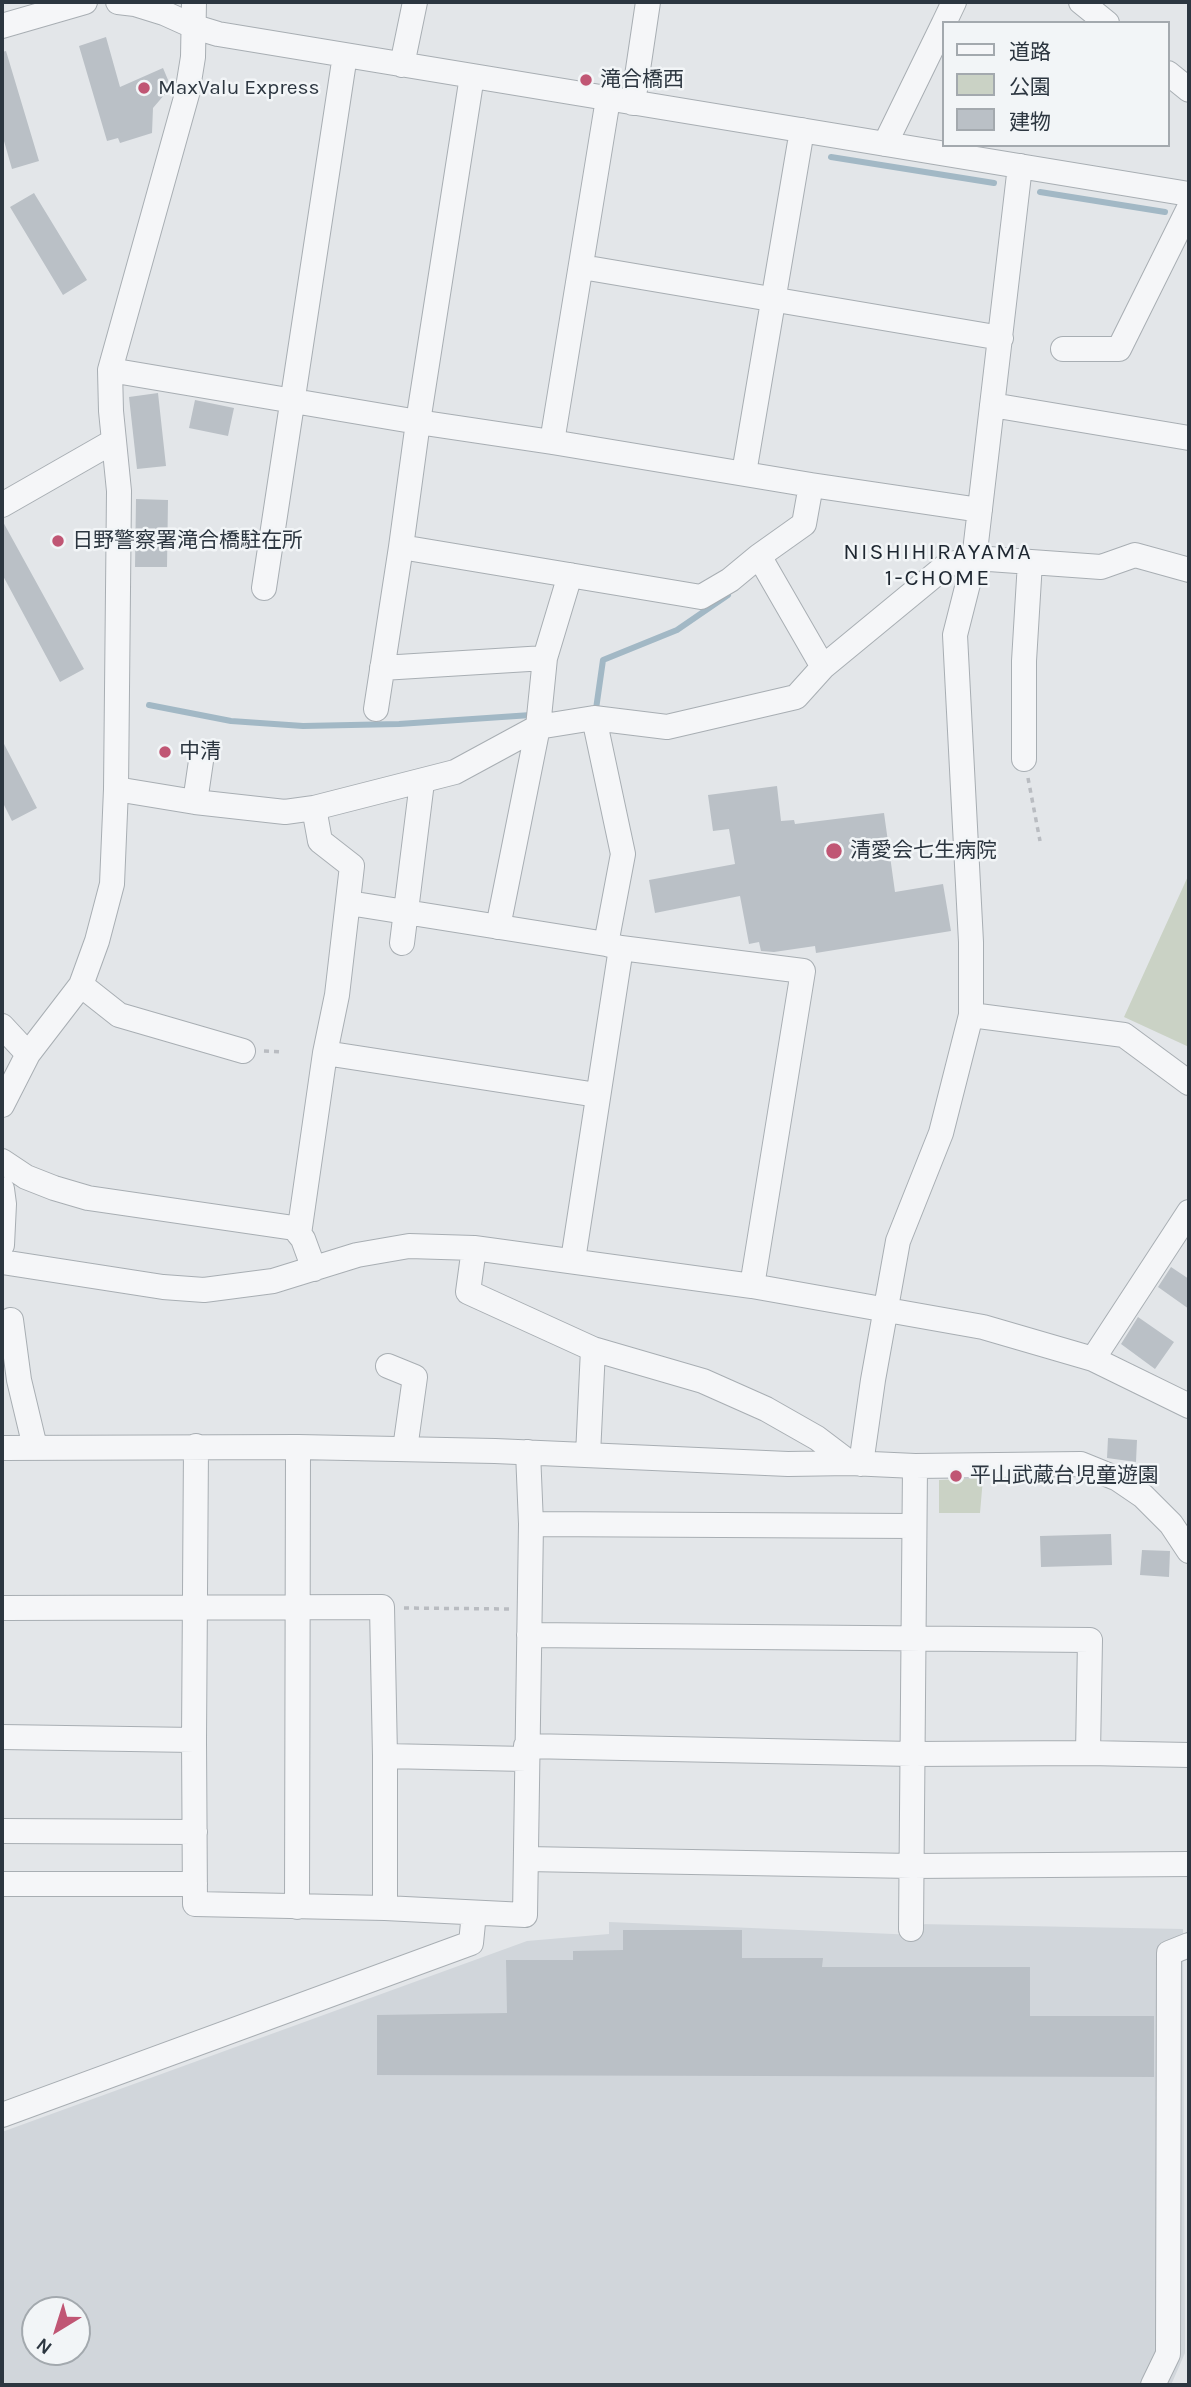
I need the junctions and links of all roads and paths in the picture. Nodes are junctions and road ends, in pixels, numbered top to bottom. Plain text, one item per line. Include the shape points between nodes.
1 (85, 2) edge
2 (118, 2) edge
3 (194, 2) edge
4 (415, 2) edge
5 (648, 2) edge
6 (954, 2) edge
7 (1081, 2) edge
8 (945, 21) edge
9 (1105, 21) edge
10 (2, 26) edge
11 (195, 27) junction
12 (942, 27) edge
13 (345, 55) junction
14 (402, 65) junction
15 (1170, 75) edge
16 (472, 76) junction
17 (1189, 90) edge
18 (621, 101) junction
19 (802, 130) junction
20 (886, 144) junction
21 (1020, 166) junction
22 (1189, 194) edge
23 (1189, 208) edge
24 (582, 267) junction
25 (771, 299) junction
26 (1001, 338) junction
27 (1063, 349) dead end
28 (110, 370) junction
29 (293, 400) junction
30 (992, 405) junction
31 (418, 422) junction
32 (1189, 438) edge
33 (114, 441) junction
34 (552, 442) junction
35 (744, 472) junction
36 (811, 485) junction
37 (2, 505) edge
38 (979, 510) junction
39 (401, 547) junction
40 (759, 556) junction
41 (974, 560) junction
42 (1030, 562) junction
43 (1189, 570) edge
44 (570, 575) junction
45 (264, 588) dead end
46 (545, 658) junction
47 (823, 667) junction
48 (382, 668) junction
49 (376, 709) dead end
50 (594, 718) junction
51 (538, 727) junction
52 (1024, 759) dead end
53 (201, 761) dead end
54 (422, 782) junction
55 (116, 789) junction
56 (1031, 795) dead end
57 (195, 802) junction
58 (314, 807) junction
59 (1040, 841) dead end
60 (349, 903) junction
61 (406, 912) junction
62 (498, 927) junction
63 (402, 943) dead end
64 (614, 946) junction
65 (80, 985) junction
66 (971, 1015) junction
67 (2, 1026) edge
68 (243, 1051) dead end
69 (325, 1053) junction
70 (28, 1054) junction
71 (1189, 1083) edge
72 (597, 1095) junction
73 (2, 1105) edge
74 (2, 1161) edge
75 (2, 1189) edge
76 (1189, 1212) edge
77 (299, 1234) junction
78 (2, 1245) edge
79 (474, 1248) junction
80 (573, 1260) junction
81 (2, 1262) edge
82 (314, 1269) junction
83 (752, 1286) junction
84 (886, 1308) junction
85 (12, 1320) dead end
86 (593, 1349) junction
87 (1093, 1359) junction
88 (388, 1366) dead end
89 (1189, 1406) edge
90 (196, 1446) junction
91 (35, 1447) junction
92 (298, 1447) junction
93 (2, 1448) edge
94 (405, 1449) junction
95 (528, 1452) junction
96 (588, 1455) junction
97 (856, 1464) junction
98 (915, 1466) junction
99 (531, 1524) junction
100 (914, 1526) junction
101 (1189, 1548) edge
102 (195, 1606) junction
103 (296, 1607) junction
104 (382, 1607) junction
105 (2, 1608) edge
106 (528, 1609) junction
107 (529, 1635) junction
108 (913, 1638) junction
109 (2, 1737) edge
110 (194, 1740) junction
111 (526, 1752) junction
112 (1088, 1753) junction
113 (912, 1754) junction
114 (1189, 1755) edge
115 (385, 1756) junction
116 (2, 1831) edge
117 (195, 1832) junction
118 (526, 1859) junction
119 (1189, 1864) edge
120 (912, 1866) junction
121 (2, 1884) edge
122 (195, 1884) junction
123 (297, 1907) junction
124 (385, 1908) junction
125 (474, 1913) junction
126 (911, 1929) dead end
127 (1189, 1945) edge
128 (2, 2115) edge
129 (1153, 2385) edge

1 - 10 street
2 - 11 street via 164,13
3 - 11 street
4 - 14 street
5 - 18 street
6 - 8 street
7 - 9 street
11 - 13 street
11 - 28 street via 187,94
12 - 20 street
13 - 14 street
13 - 29 street
14 - 16 street
15 - 17 street
16 - 18 street
16 - 31 street
18 - 19 street
18 - 24 street
19 - 20 street
19 - 25 street
20 - 21 street
21 - 22 street
21 - 26 street
23 - 27 street via 1119,349
24 - 25 street
24 - 34 street
25 - 26 street
25 - 35 street
26 - 30 street
28 - 29 street
28 - 33 street
29 - 31 street
29 - 45 street
30 - 32 street
30 - 38 street
31 - 34 street
31 - 39 street
33 - 37 street
33 - 55 street via 120,491
34 - 35 street
35 - 36 street
36 - 38 street
36 - 40 street via 804,524
38 - 41 street
39 - 44 street
39 - 48 street
40 - 44 street via 701,597
40 - 47 street
41 - 42 street
41 - 47 street via 948,564
41 - 66 street via 955,635
42 - 43 street via 1101,567 1135,555
42 - 52 street
44 - 46 street
46 - 48 street
46 - 51 street
47 - 50 street via 796,697 667,727
48 - 49 street
50 - 51 street
50 - 64 street via 624,854
51 - 54 street via 455,772
51 - 62 street
53 - 57 street
54 - 58 street
54 - 61 street
55 - 57 street
55 - 65 street via 112,884
56 - 59 path
57 - 58 street via 285,811
58 - 60 street via 320,841 352,866
60 - 61 street
60 - 69 street
61 - 62 street
61 - 63 street
62 - 64 street
64 - 72 street
64 - 83 street via 803,971
65 - 68 street via 119,1016
65 - 70 street
66 - 71 street via 1124,1035
66 - 84 street via 941,1133 898,1241
67 - 70 street
69 - 72 street
69 - 77 street
70 - 73 street
72 - 80 street
74 - 77 street via 26,1177 88,1198 294,1228
75 - 78 street
76 - 87 street
77 - 82 street
79 - 80 street
79 - 82 street via 409,1245
79 - 86 street via 468,1292
80 - 83 street
81 - 82 street via 204,1290 273,1282
83 - 84 street
84 - 87 street via 984,1327
84 - 97 street
85 - 91 street via 19,1380
86 - 96 street
86 - 97 street via 703,1381 766,1409
87 - 89 street
88 - 94 street via 415,1377
90 - 91 street
90 - 92 street
90 - 102 street
91 - 93 street
92 - 94 street
92 - 103 street
94 - 95 street
95 - 96 street
95 - 99 street
96 - 97 street
97 - 98 street
98 - 100 street
98 - 101 street via 1081,1464 1118,1479 1143,1496
99 - 100 street
99 - 106 street
100 - 108 street
102 - 103 street
102 - 105 street
102 - 110 street
103 - 104 street
103 - 123 street
104 - 106 path
104 - 115 street
106 - 107 street
107 - 108 street
107 - 111 street
108 - 112 street via 1090,1640
108 - 113 street
109 - 110 street
110 - 117 street
111 - 113 street
111 - 115 street
111 - 118 street
112 - 113 street
112 - 114 street
113 - 120 street
115 - 124 street
116 - 117 street
117 - 122 street
118 - 120 street
118 - 125 street via 525,1915
119 - 120 street
120 - 126 street
121 - 122 street
122 - 123 street via 195,1904
123 - 124 street
124 - 125 street
125 - 128 street via 471,1943
127 - 129 street via 1169,1953 1168,2354

